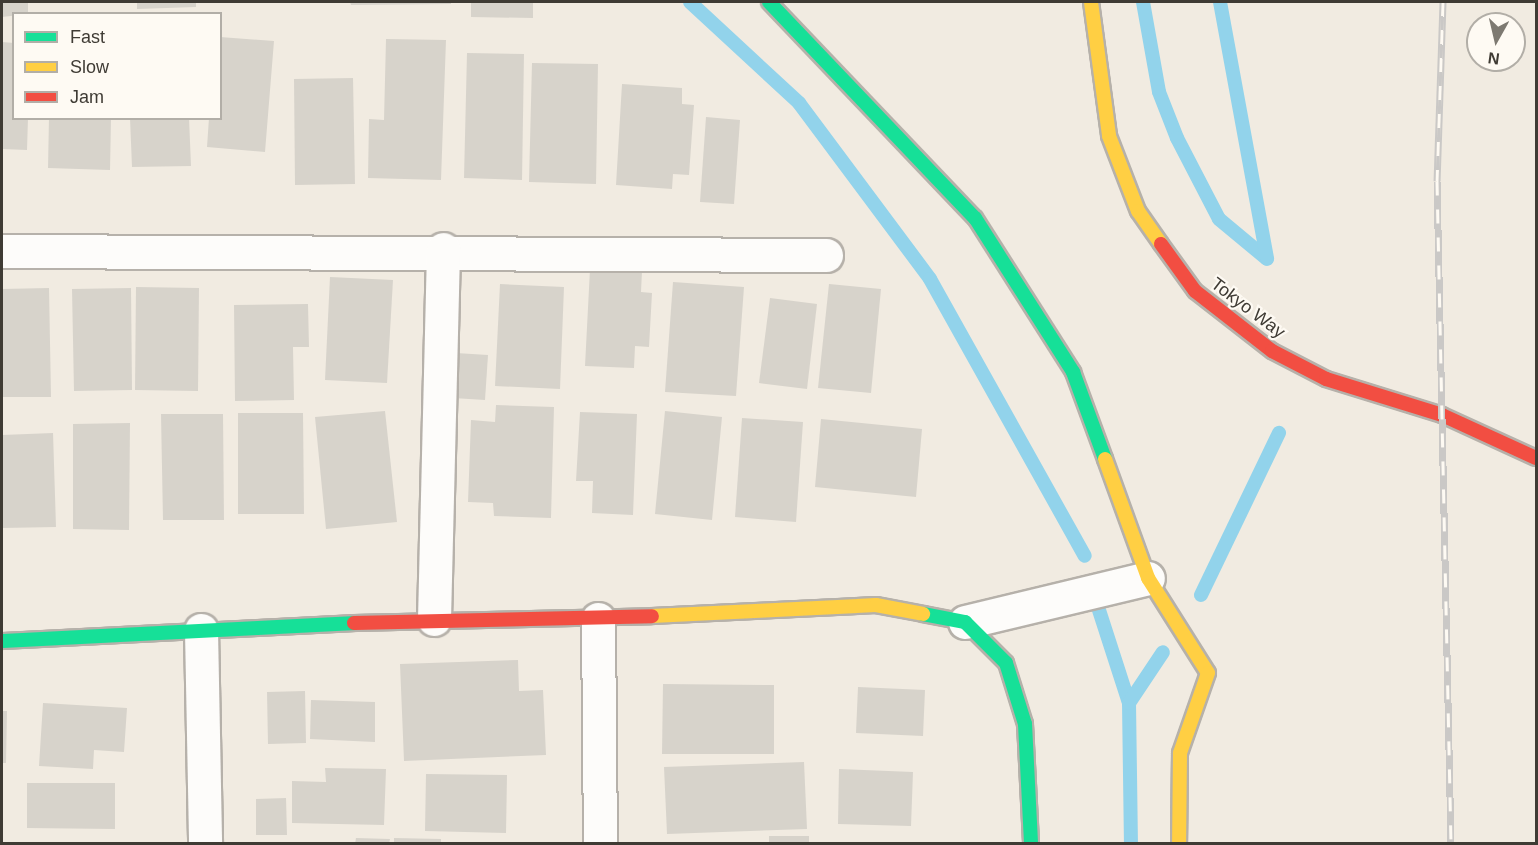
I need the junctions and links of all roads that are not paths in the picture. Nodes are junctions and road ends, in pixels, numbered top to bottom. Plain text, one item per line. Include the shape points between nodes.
1 (769, 2) edge
2 (1090, 2) edge
3 (443, 249) junction
4 (2, 251) edge
5 (826, 255) dead end
6 (1536, 458) edge
7 (1148, 579) junction
8 (434, 619) junction
9 (598, 619) junction
10 (965, 622) junction
11 (201, 630) junction
12 (2, 641) edge
13 (205, 843) edge
14 (600, 843) edge
15 (1031, 843) edge
16 (1179, 843) edge

1 - 7 street via 975,218 1073,372
2 - 6 street, Tokyo Way via 1109,136 1138,211 1194,291 1272,351 1326,380 1442,415
3 - 4 street
3 - 5 street
3 - 8 street
7 - 10 street
7 - 16 street via 1208,673 1180,753
8 - 9 street
8 - 11 street
9 - 10 street via 876,605
9 - 14 street
10 - 15 street via 1006,663 1025,724
11 - 12 street
11 - 13 street

